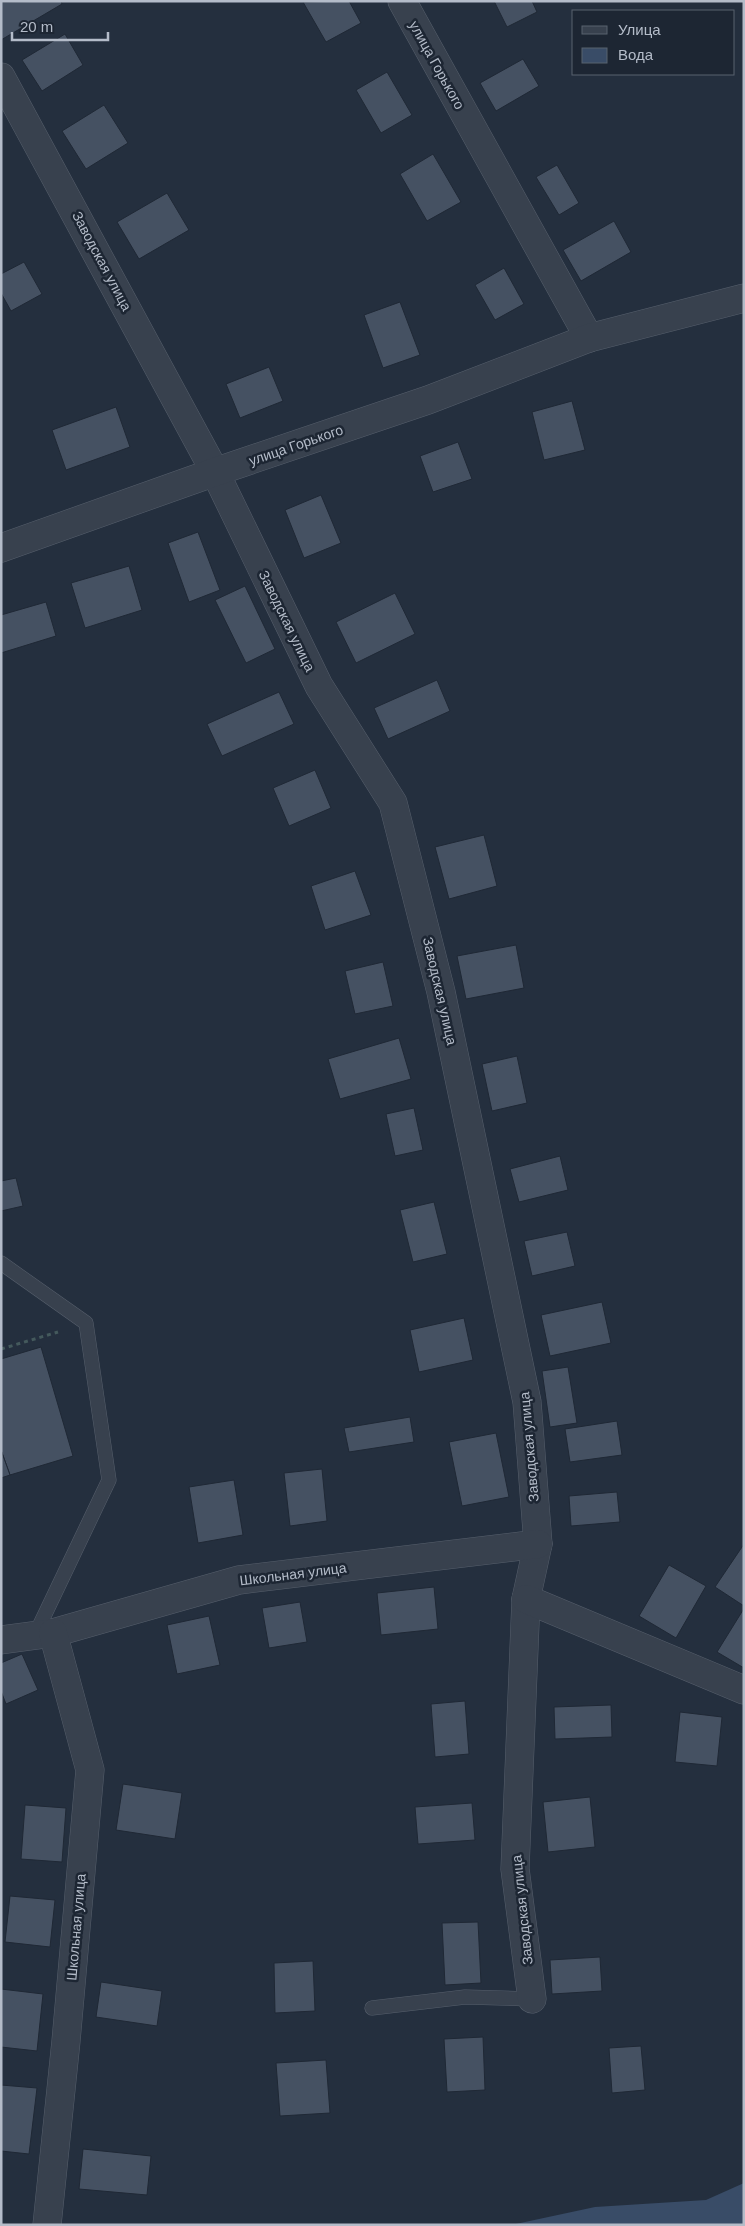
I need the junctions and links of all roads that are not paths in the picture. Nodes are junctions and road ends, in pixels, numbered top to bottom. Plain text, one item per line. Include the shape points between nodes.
1 (402, 1) edge
2 (1, 77) edge
3 (9, 106) edge
4 (744, 298) edge
5 (589, 338) junction
6 (215, 472) junction
7 (1, 548) edge
8 (1, 1263) edge
9 (538, 1544) junction
10 (526, 1599) junction
11 (44, 1634) junction
12 (1, 1640) edge
13 (744, 1690) edge
14 (532, 1999) joint
15 (372, 2008) dead end
16 (47, 2225) edge

1 - 5 street, улица Горького
2 - 3 street, Заводская улица
3 - 6 street, Заводская улица
4 - 5 street, улица Горького
5 - 6 street, улица Горького via 428,400
6 - 7 street, улица Горького
6 - 9 street, Заводская улица via 319,686 393,803 441,992 527,1402
8 - 11 lane via 86,1323 109,1480
9 - 10 street, Заводская улица
9 - 11 street, Школьная улица via 239,1580
10 - 13 street
10 - 14 street, Заводская улица via 515,1869
11 - 12 street, Школьная улица
11 - 16 street, Школьная улица via 90,1770
14 - 15 lane via 465,1997

